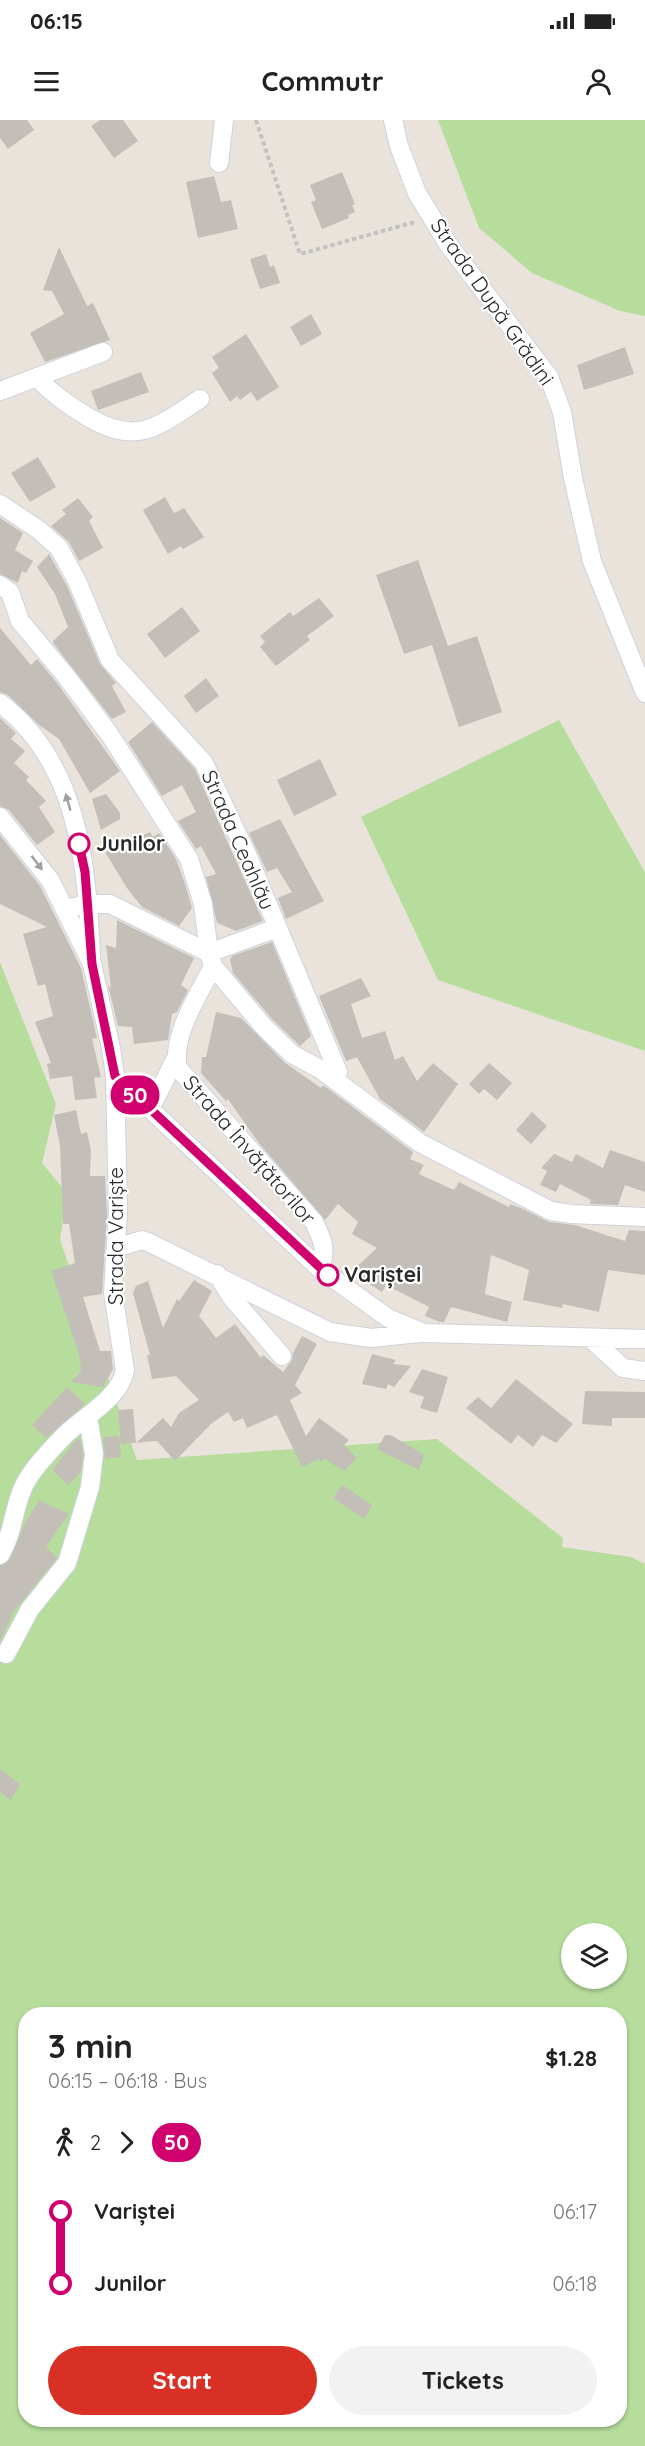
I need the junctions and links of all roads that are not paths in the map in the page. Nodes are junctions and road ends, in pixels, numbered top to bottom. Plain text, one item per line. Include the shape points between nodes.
1 (224, 120) edge
2 (393, 120) edge
3 (219, 163) dead end
4 (103, 352) dead end
5 (37, 378) junction
6 (0, 391) edge
7 (200, 399) dead end
8 (0, 504) edge
9 (0, 585) edge
10 (645, 693) edge
11 (0, 703) edge
12 (0, 818) edge
13 (88, 903) junction
14 (64, 909) junction
15 (277, 928) junction
16 (211, 959) junction
17 (92, 964) junction
18 (176, 1058) junction
19 (338, 1072) dead end
20 (115, 1076) junction
21 (150, 1109) junction
22 (645, 1217) edge
23 (116, 1248) junction
24 (320, 1269) junction
25 (218, 1274) junction
26 (424, 1333) junction
27 (590, 1338) junction
28 (645, 1339) edge
29 (282, 1356) dead end
30 (645, 1371) edge
31 (88, 1417) junction
32 (0, 1555) edge
33 (6, 1654) dead end

1 - 3 street
2 - 10 street, Strada După Grădini via 417,193 448,244 549,377 562,412 592,561
4 - 5 street
5 - 6 street
5 - 7 street via 60,400 108,429 127,433 168,419
8 - 15 street, Strada Ceahlău via 59,548 110,660 204,763
9 - 16 street via 10,592 20,621 110,735 189,859 203,904
13 -> 11 street via 85,872 59,774 43,745
12 -> 14 street via 50,880
13 - 14 street
13 - 16 street via 110,904
13 - 17 street
14 - 17 street
15 - 16 street, Strada Ceahlău
15 - 19 street, Strada Ceahlău
16 - 18 street, Strada Învățătorilor
16 - 22 street via 264,1027 292,1054 320,1069 420,1143 551,1211
17 - 20 street, Strada Variște
18 - 21 street
18 - 24 street, Strada Învățătorilor via 178,1068 314,1221 324,1244
20 - 21 street, Strada Învățătorilor
20 - 23 street, Strada Variște
21 - 24 street, Strada Învățătorilor
23 - 25 street via 141,1240
23 - 31 street, Strada Variște via 114,1305 125,1370 123,1382
24 - 26 street, Strada Învățătorilor via 388,1318
25 - 26 street via 330,1332 371,1338
25 - 29 street via 232,1298
26 - 27 street, Strada Învățătorilor
27 - 28 street, Strada Învățătorilor
27 - 30 street via 623,1368
31 - 32 street, Strada Variște via 63,1437 31,1474
31 - 33 street via 94,1454 90,1487 67,1563 30,1609

